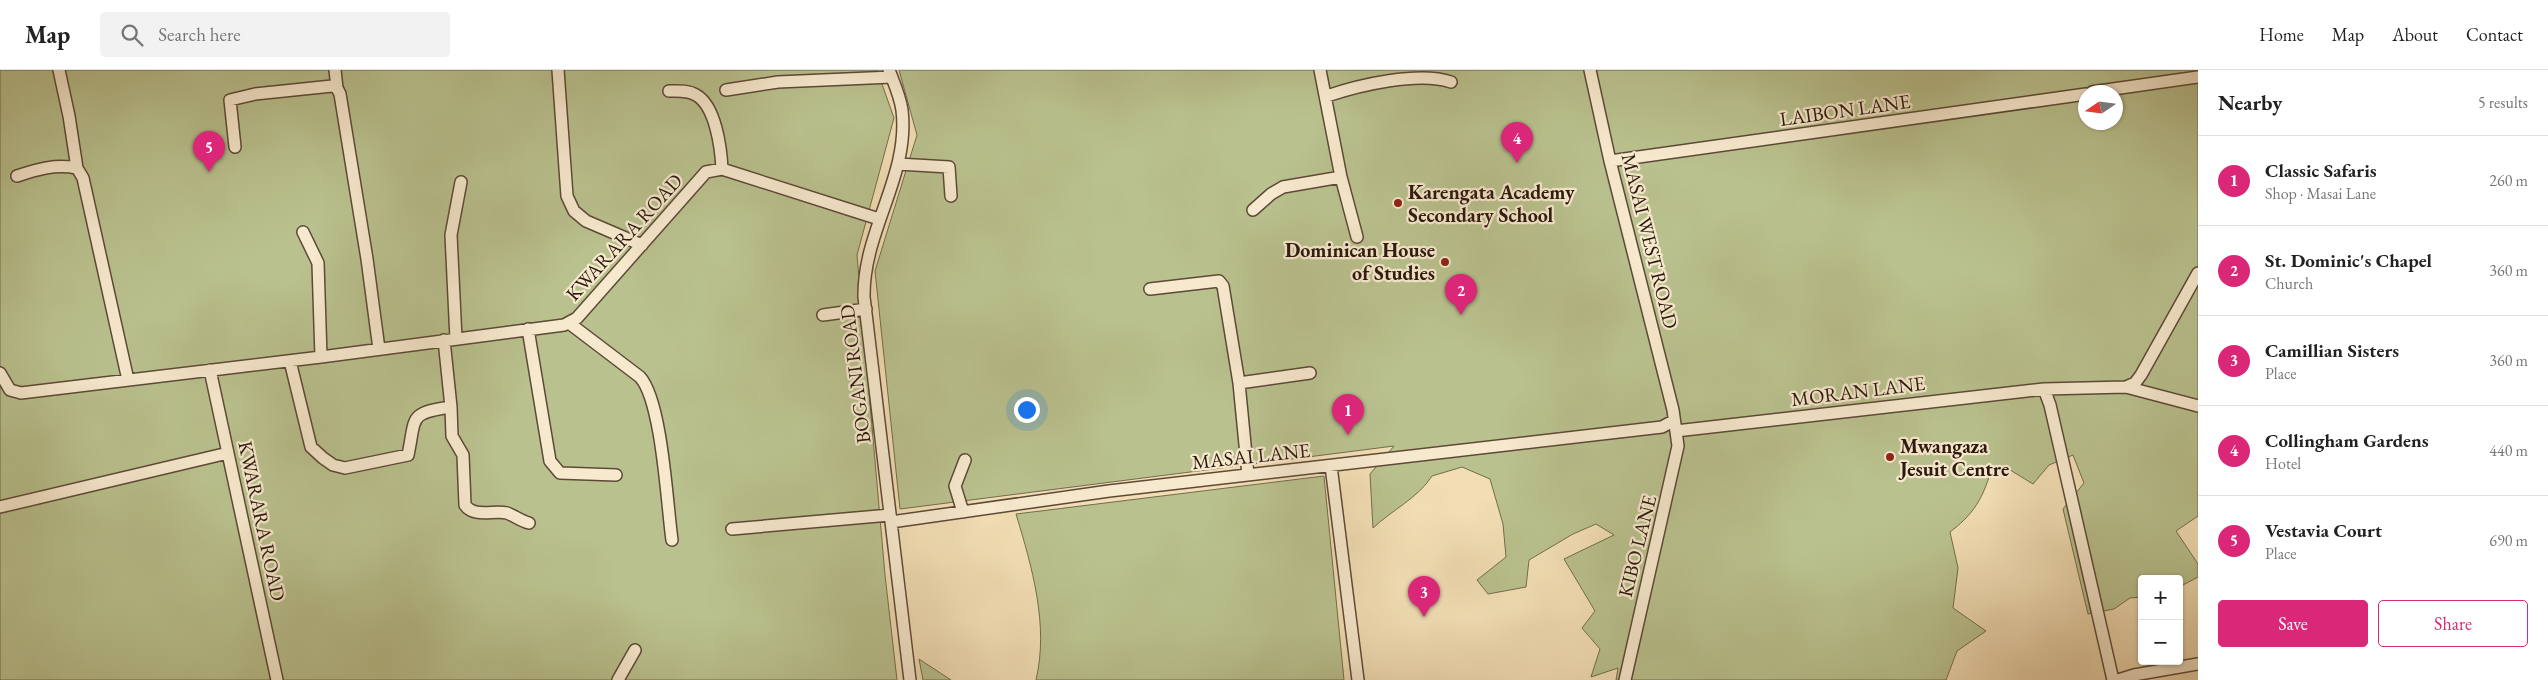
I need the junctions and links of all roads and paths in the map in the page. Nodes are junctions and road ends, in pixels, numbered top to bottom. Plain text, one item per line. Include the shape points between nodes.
1 (59, 70) edge
2 (335, 70) edge
3 (558, 70) edge
4 (774, 70) edge
5 (1320, 70) edge
6 (1590, 70) edge
7 (890, 73) edge
8 (2198, 77) edge
9 (778, 82) junction
10 (1451, 82) dead end
11 (337, 88) junction
12 (2123, 88) edge
13 (670, 90) dead end
14 (726, 90) dead end
15 (2078, 95) edge
16 (1326, 96) junction
17 (235, 147) dead end
18 (1610, 161) junction
19 (898, 164) junction
20 (77, 168) junction
21 (722, 170) junction
22 (17, 176) dead end
23 (1340, 177) junction
24 (461, 182) dead end
25 (950, 196) dead end
26 (1253, 210) dead end
27 (879, 219) junction
28 (303, 232) dead end
29 (1357, 238) dead end
30 (642, 245) junction
31 (2198, 274) edge
32 (1150, 288) dead end
33 (866, 309) junction
34 (823, 315) dead end
35 (569, 323) junction
36 (528, 329) junction
37 (450, 340) junction
38 (379, 349) junction
39 (321, 357) junction
40 (290, 361) junction
41 (210, 370) junction
42 (0, 373) edge
43 (1310, 373) dead end
44 (128, 380) junction
45 (1239, 383) junction
46 (2126, 387) junction
47 (2044, 389) junction
48 (2198, 406) edge
49 (451, 407) junction
50 (1674, 426) junction
51 (228, 453) junction
52 (965, 460) dead end
53 (1331, 466) junction
54 (616, 475) dead end
55 (1248, 475) junction
56 (0, 507) edge
57 (962, 512) junction
58 (891, 519) junction
59 (529, 523) dead end
60 (732, 529) dead end
61 (672, 540) dead end
62 (634, 650) dead end
63 (2198, 664) edge
64 (277, 680) edge
65 (618, 680) edge
66 (910, 680) edge
67 (1358, 680) edge
68 (1625, 680) edge
69 (2113, 680) edge
70 (2118, 680) edge

1 - 20 street
2 - 11 street
3 - 30 street via 567,196 574,211 586,220
4 - 9 street
5 - 16 street
6 - 18 street, MASAI WEST ROAD
7 - 9 street
7 - 19 street, BOGANI ROAD via 899,94 903,124
8 - 12 street
9 - 14 street
10 - 16 street via 1429,78 1362,84
11 - 17 street via 255,94 230,100
11 - 38 street via 366,249
13 - 21 street via 694,93 701,98 718,136
15 - 18 street, LAIBON LANE
16 - 23 street
18 - 50 street, MASAI WEST ROAD via 1673,410
19 - 25 street via 949,167
19 - 27 street, BOGANI ROAD
20 - 22 street via 62,165 45,167
20 - 44 street via 83,178
21 - 27 street
21 - 30 street, KWARARA ROAD via 706,172
23 - 26 street via 1284,187
23 - 29 street
24 - 37 street via 451,235
27 - 33 street, BOGANI ROAD via 864,268
28 - 39 street via 318,262
30 - 35 street, KWARARA ROAD
31 - 46 street via 2142,375
32 - 45 street via 1221,282
33 - 34 street
33 - 58 street, BOGANI ROAD
35 - 36 street, KWARARA ROAD
35 - 61 street via 640,377 648,389 659,439
36 - 37 street, KWARARA ROAD
36 - 54 street via 550,461 560,472
37 - 38 street, KWARARA ROAD
37 - 49 street
38 - 39 street, KWARARA ROAD
39 - 40 street, KWARARA ROAD
40 - 41 street, KWARARA ROAD
40 - 49 street via 311,447 333,465 345,468 404,457 408,455 413,421 422,412
41 - 44 street, KWARARA ROAD
41 - 51 street, KWARARA ROAD
42 - 44 street, KWARARA ROAD via 10,390 21,393
43 - 45 street
45 - 55 street
46 - 47 street, MORAN LANE
46 - 48 street, MORAN LANE
47 - 50 street, MORAN LANE
47 - 69 street
49 - 59 street via 450,428 463,455 465,505 473,512 506,513
50 - 53 street, MASAI LANE
50 - 68 street, KIBO LANE via 1678,446 1670,490
51 - 56 street
51 - 64 street, KWARARA ROAD
52 - 57 street via 955,486
53 - 55 street, MASAI LANE
53 - 67 street
55 - 57 street, MASAI LANE
57 - 58 street, MASAI LANE
58 - 60 street, MASAI LANE
58 - 66 street, BOGANI ROAD
62 - 65 street
63 - 70 street

